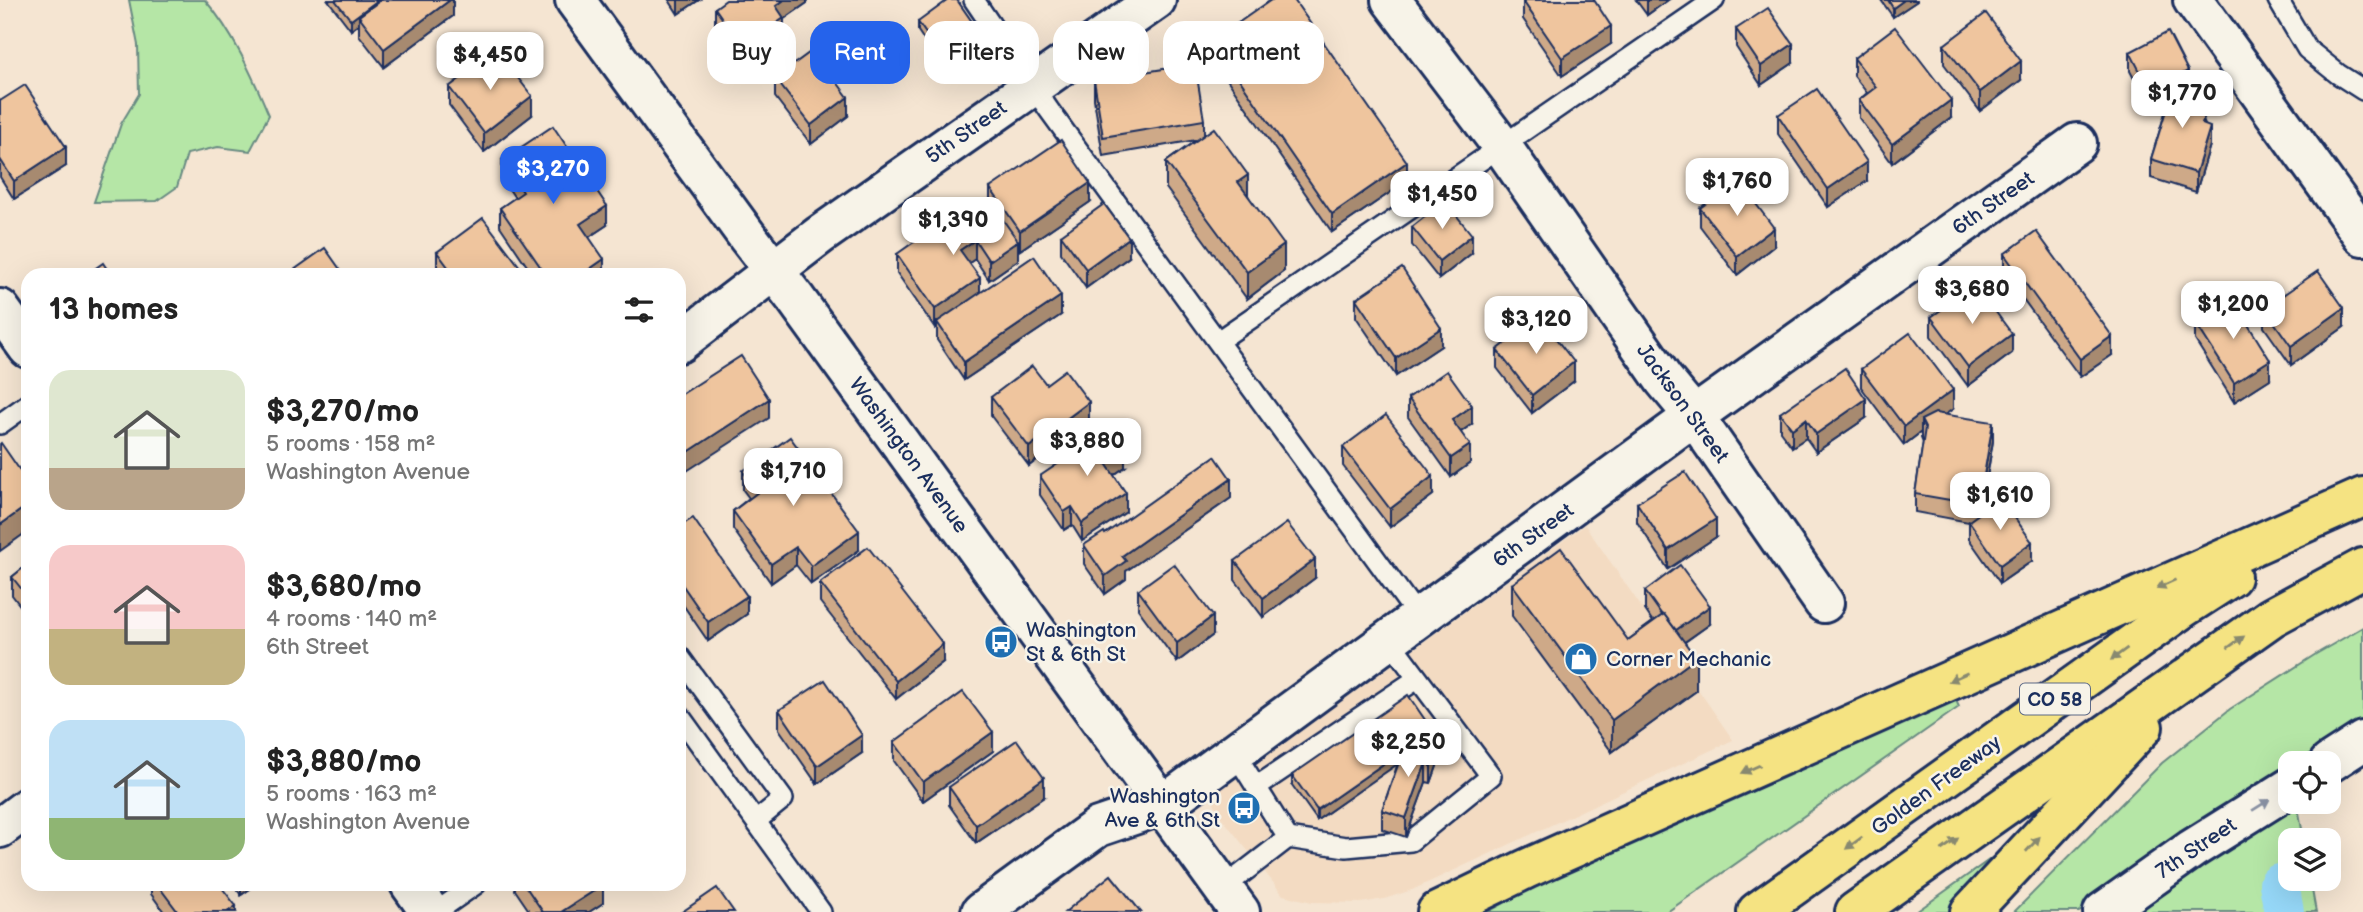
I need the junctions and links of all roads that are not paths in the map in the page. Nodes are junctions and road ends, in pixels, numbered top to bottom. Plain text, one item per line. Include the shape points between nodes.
1 (575, 0) edge
2 (974, 0) edge
3 (1156, 0) edge
4 (1391, 0) edge
5 (1714, 0) edge
6 (2193, 0) edge
7 (2278, 0) edge
8 (1032, 86) junction
9 (2363, 90) edge
10 (2077, 143) dead end
11 (1501, 145) junction
12 (2363, 236) edge
13 (773, 270) junction
14 (0, 309) edge
15 (21, 338) edge
16 (686, 338) edge
17 (1218, 341) junction
18 (21, 409) edge
19 (1694, 416) junction
20 (0, 424) edge
21 (2363, 499) edge
22 (2363, 568) edge
23 (1824, 603) dead end
24 (1419, 618) junction
25 (1389, 640) junction
26 (686, 666) edge
27 (2199, 667) junction
28 (1418, 678) junction
29 (686, 725) edge
30 (2363, 741) edge
31 (1235, 753) junction
32 (2341, 755) edge
33 (1256, 787) junction
34 (2278, 795) edge
35 (1163, 805) junction
36 (21, 812) edge
37 (756, 821) junction
38 (0, 828) edge
39 (1288, 838) junction
40 (415, 891) edge
41 (466, 891) edge
42 (1231, 900) edge
43 (430, 912) edge
44 (436, 912) edge
45 (821, 912) edge
46 (981, 912) edge
47 (1437, 912) edge
48 (1757, 912) edge
49 (1855, 912) edge
50 (1970, 912) edge
51 (2103, 912) edge

1 - 13 street, Washington Avenue
2 - 8 lane
3 - 8 street, 5th Street
4 - 11 street, Jackson Street
5 - 11 lane
6 - 12 street
7 - 9 lane via 2307,49
8 - 13 street, 5th Street
8 - 17 lane
10 - 19 street, 6th Street
11 - 17 lane
11 - 19 street, Jackson Street via 1664,380
13 - 16 street, 5th Street
13 - 35 street, Washington Avenue
14 - 15 street
17 - 24 lane
18 - 20 lane
19 - 23 street, Jackson Street
19 - 24 street, 6th Street
21 -> 47 highway
21 -> 48 highway, Golden Freeway / CO 58 via 2183,608
27 -> 22 highway, CO 58 via 2272,617
24 - 25 street, 6th Street
25 - 28 lane
25 - 31 street, 6th Street
26 - 37 lane via 783,799
49 -> 27 highway, CO 58
50 -> 27 highway
28 - 33 lane
28 - 39 lane via 1490,776 1410,841 1346,847
29 - 37 lane
30 - 32 street
31 - 33 lane
31 - 35 street, 6th Street
33 - 39 lane
51 -> 34 street, 7th Street
35 - 42 street, Washington Avenue
35 - 46 street, 6th Street via 1098,827
36 - 38 street
37 - 45 lane
39 - 42 lane
40 - 43 street
41 - 44 lane

